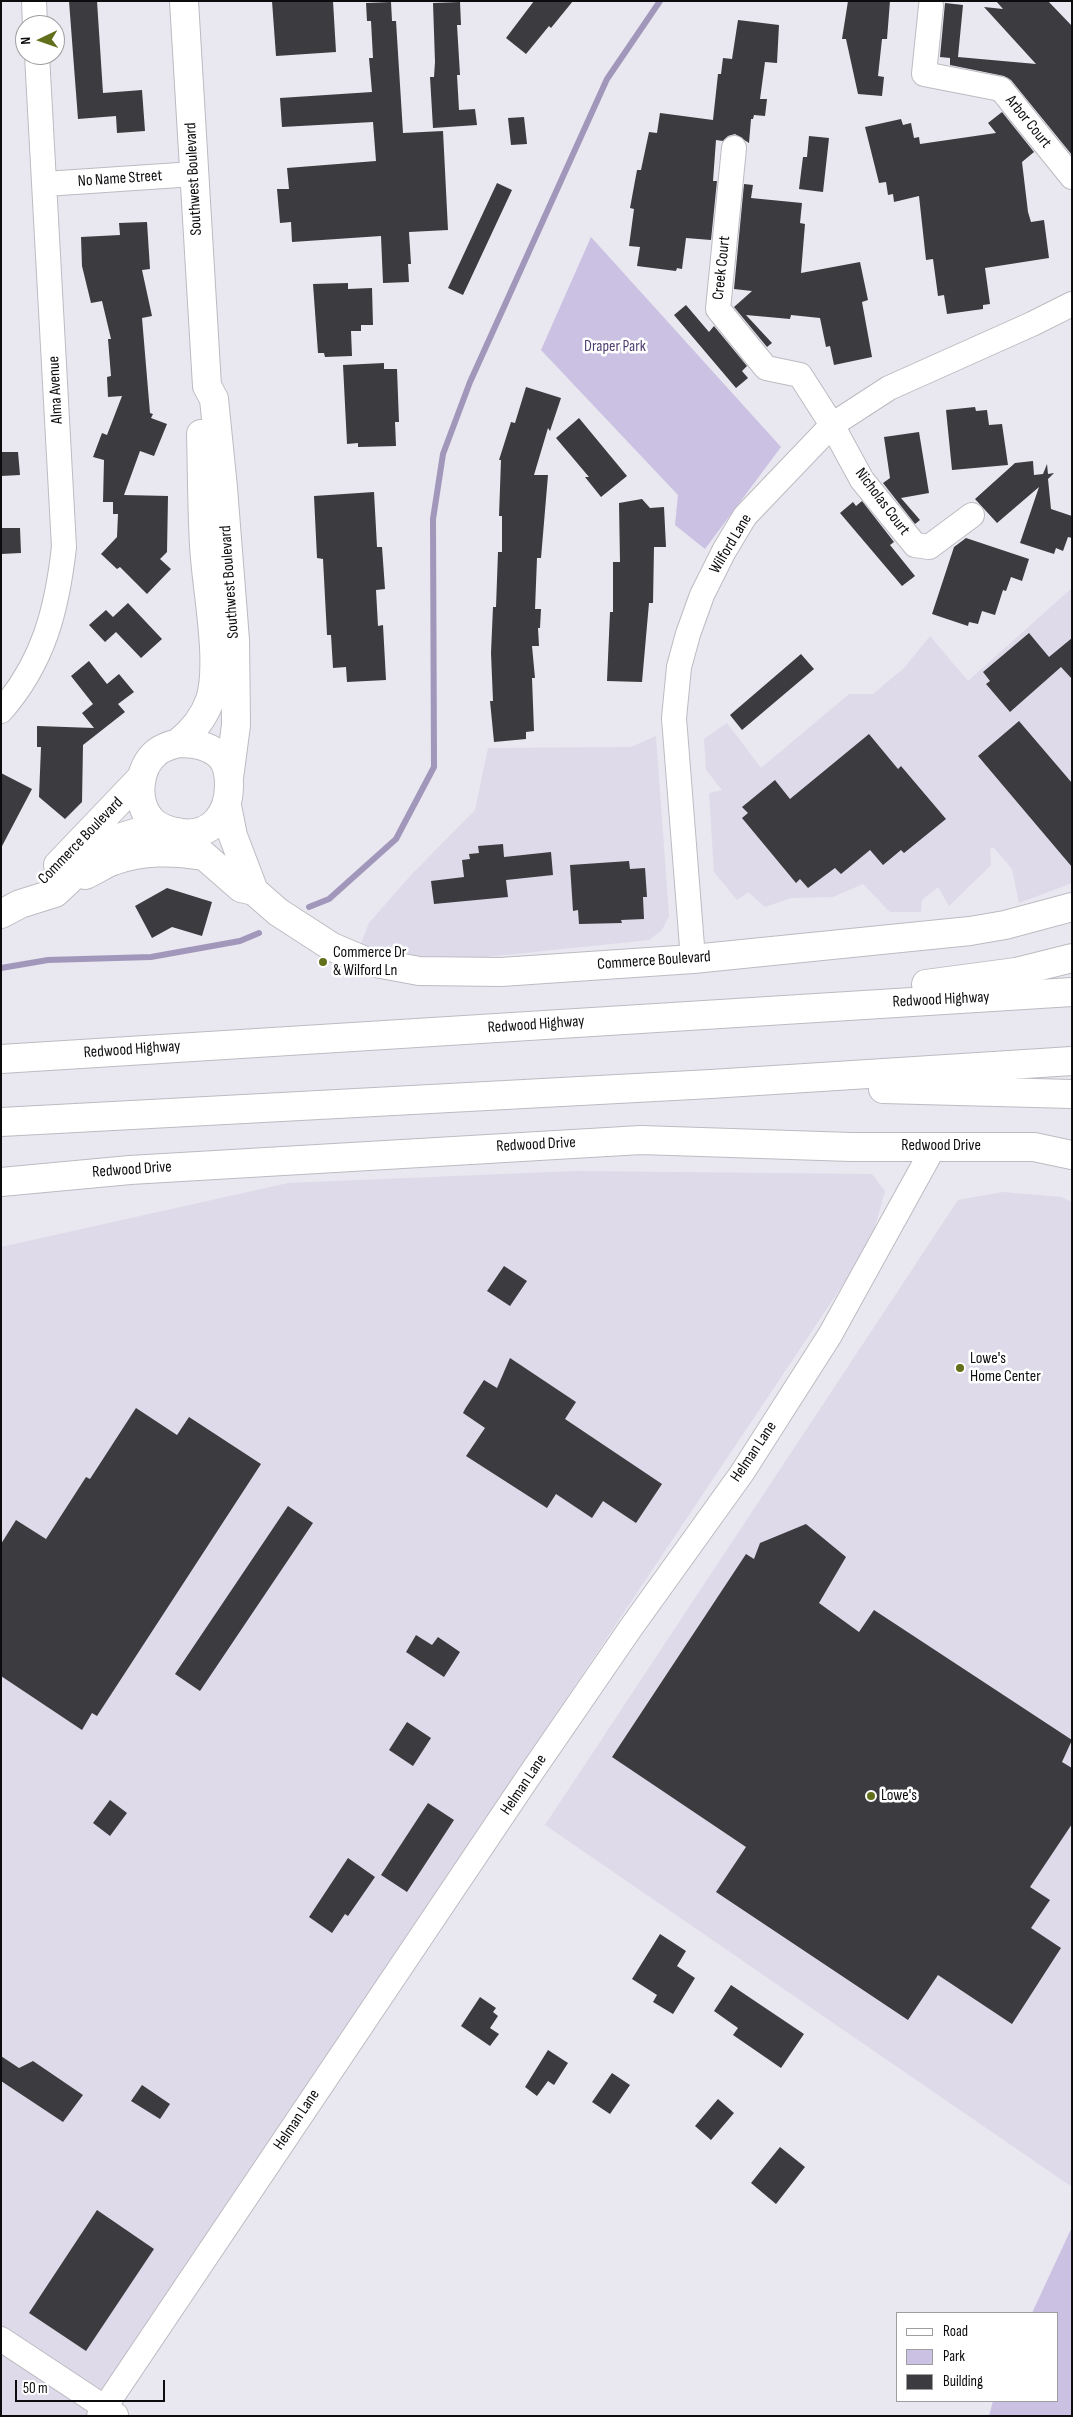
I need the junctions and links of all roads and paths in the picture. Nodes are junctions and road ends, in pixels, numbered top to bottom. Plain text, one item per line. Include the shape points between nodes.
1 (34, 1) edge
2 (184, 1) edge
3 (931, 6) dead end
4 (35, 15) edge
5 (38, 65) edge
6 (734, 148) dead end
7 (194, 174) junction
8 (1072, 177) edge
9 (45, 184) junction
10 (1072, 304) edge
11 (207, 386) junction
12 (832, 425) junction
13 (972, 515) dead end
14 (1, 711) edge
15 (178, 743) junction
16 (142, 777) junction
17 (229, 778) junction
18 (227, 806) junction
19 (168, 829) junction
20 (204, 856) junction
21 (71, 879) junction
22 (254, 891) junction
23 (1072, 907) edge
24 (11, 909) edge
25 (1072, 958) edge
26 (693, 959) junction
27 (1072, 992) edge
28 (727, 1013) junction
29 (1, 1059) edge
30 (1072, 1061) edge
31 (711, 1084) junction
32 (1072, 1094) edge
33 (1, 1122) edge
34 (935, 1145) junction
35 (1072, 1156) edge
36 (1, 1182) edge
37 (1, 2339) edge
38 (107, 2413) edge

1 - 4 street
2 - 7 main road, Southwest Boulevard
3 - 8 street, Arbor Court via 924,74 1001,88
5 - 9 street, Alma Avenue
6 - 12 street, Creek Court via 718,309 766,368 800,375
7 - 9 street, No Name Street
7 - 11 main road, Southwest Boulevard
9 - 14 street, Alma Avenue via 64,547 54,613 42,646
10 - 12 street, Wilford Lane via 889,388
11 - 15 main road, Southwest Boulevard via 200,400 204,544 213,683 209,702 200,720
11 - 17 main road, Southwest Boulevard via 214,399 235,640 236,725
12 - 13 street, Nicholas Court via 862,480 915,545 929,547
12 - 26 street, Wilford Lane via 745,516 702,595 679,667 674,718
15 - 16 main road, Commerce Boulevard via 158,751
15 - 17 main road, Commerce Boulevard via 202,745 214,751 226,765
16 - 19 main road, Commerce Boulevard via 142,800 146,812
16 - 24 main road, Commerce Boulevard
17 - 18 main road, Commerce Boulevard
18 - 19 main road, Commerce Boulevard via 215,824 206,830 195,833
18 - 22 main road, Commerce Boulevard via 233,836
19 - 20 main road, Commerce Boulevard
19 - 21 main road, Commerce Boulevard via 112,840
20 - 21 main road via 183,852 147,852 112,861
20 - 22 main road, Commerce Boulevard via 241,888
21 - 24 main road, Commerce Boulevard via 55,894
22 - 26 main road, Commerce Boulevard via 317,940 365,961 419,971 501,972
23 - 26 main road, Commerce Boulevard via 970,931
25 - 28 main road via 1016,972
27 - 28 main road, Redwood Highway
28 - 29 main road, Redwood Highway
30 - 31 main road
31 - 32 main road
31 - 33 main road
34 - 35 main road, Redwood Drive via 1034,1147
34 - 36 main road, Redwood Drive via 851,1147 641,1140 130,1170
34 - 38 street, Helman Lane via 830,1334 742,1473 538,1764
37 - 38 street

